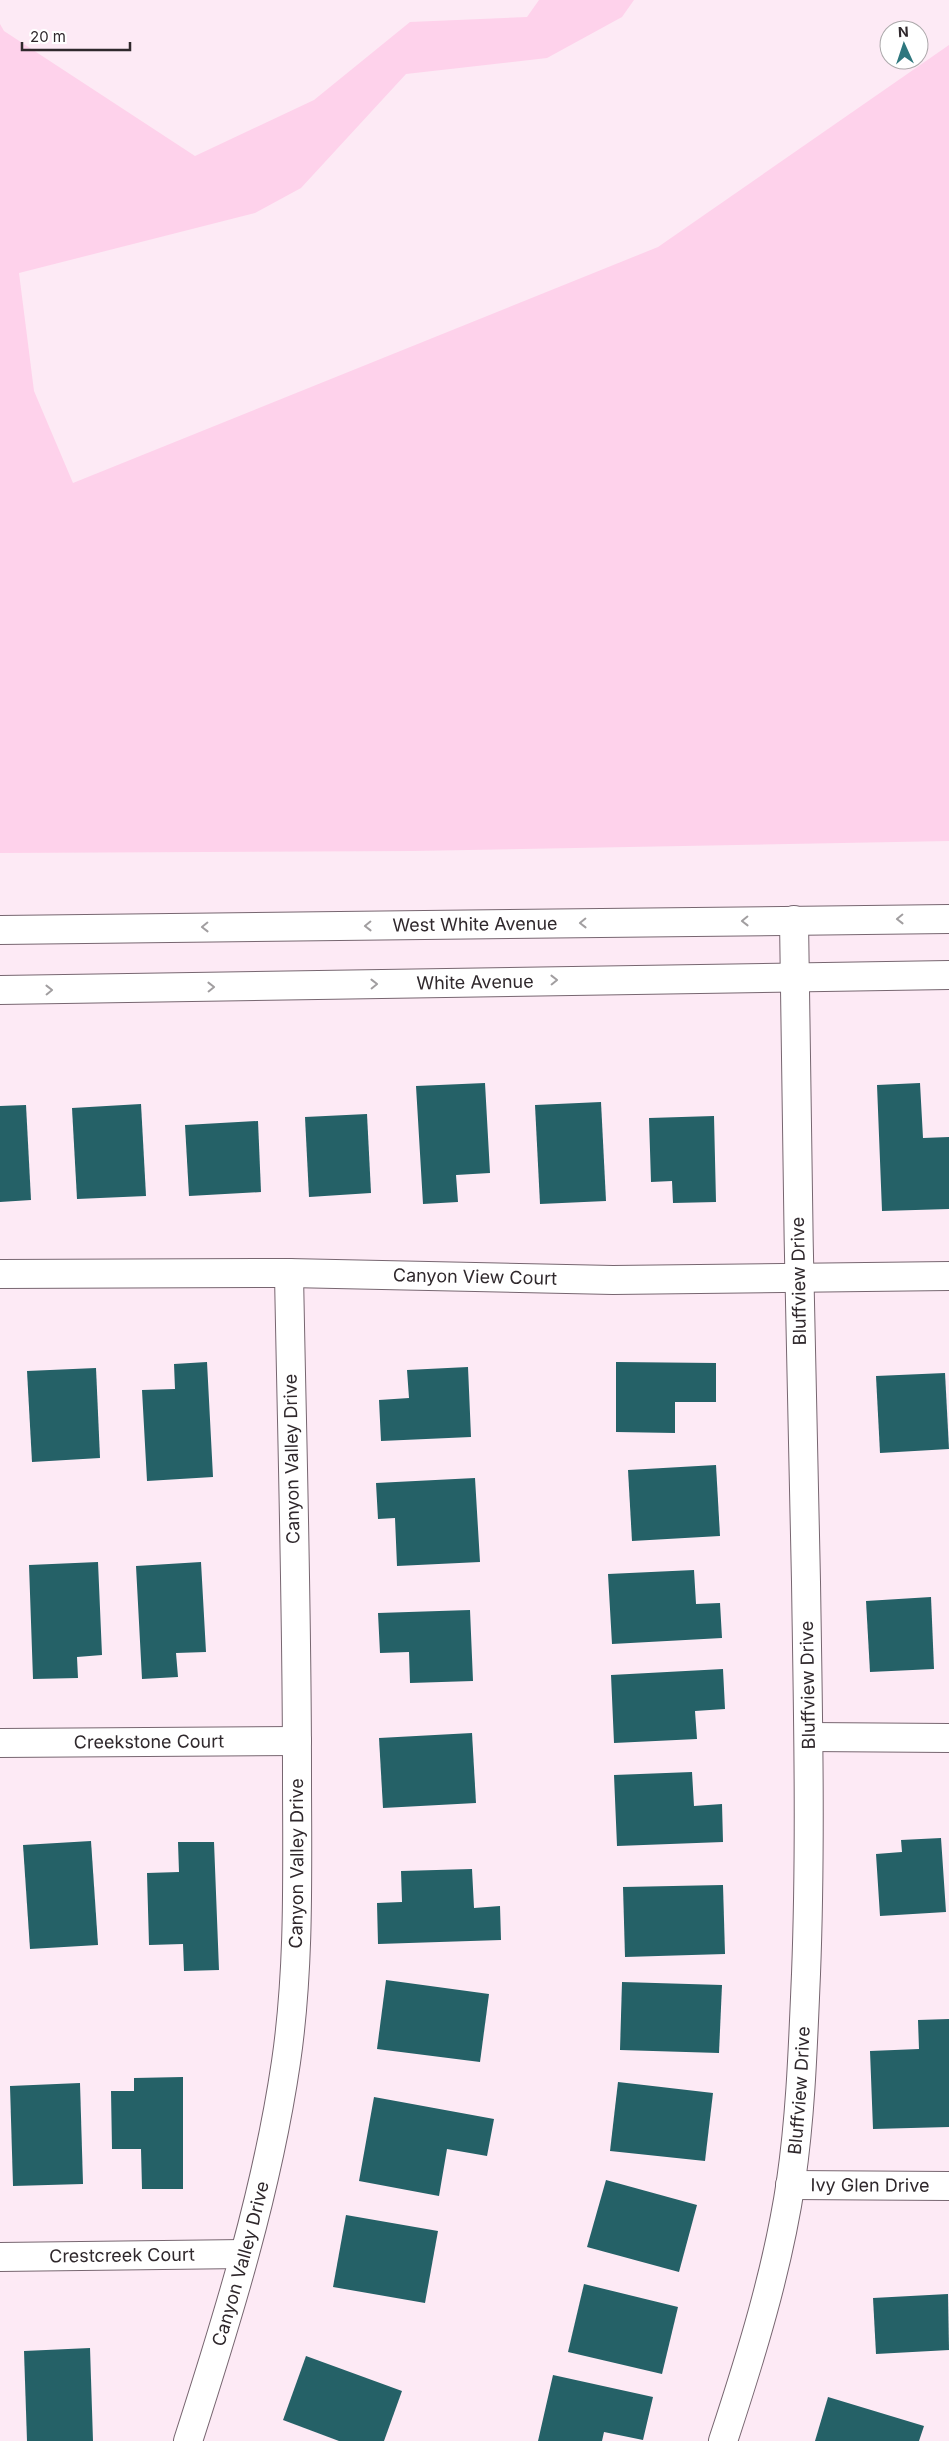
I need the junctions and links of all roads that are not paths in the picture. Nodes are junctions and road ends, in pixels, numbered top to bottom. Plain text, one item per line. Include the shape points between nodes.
1 (949, 919) edge
2 (794, 920) junction
3 (0, 930) edge
4 (949, 975) edge
5 (794, 976) junction
6 (0, 990) edge
7 (289, 1273) junction
8 (0, 1274) edge
9 (949, 1276) edge
10 (800, 1277) junction
11 (809, 1737) junction
12 (949, 1738) edge
13 (297, 1741) junction
14 (0, 1743) edge
15 (790, 2185) junction
16 (949, 2186) edge
17 (244, 2254) junction
18 (0, 2256) edge
19 (188, 2441) edge
20 (723, 2441) edge

1 -> 2 street, West White Avenue
2 -> 3 street, West White Avenue
2 - 5 street, Bluffview Drive
4 - 5 street, White Avenue
6 -> 5 street, White Avenue
5 - 10 street, Bluffview Drive
7 - 8 street, Canyon View Court
7 - 10 street, Canyon View Court via 613,1280
7 - 13 street, Canyon Valley Drive
9 - 10 street, Canyon View Court
10 - 11 street, Bluffview Drive
11 - 12 street
11 - 15 street, Bluffview Drive via 810,1871 804,2034
13 - 14 street, Creekstone Court
13 - 17 street, Canyon Valley Drive via 297,1908 286,2060 273,2134
15 - 16 street, Ivy Glen Drive
15 - 20 street, Bluffview Drive via 749,2362
17 - 18 street, Crestcreek Court
17 - 19 street, Canyon Valley Drive

